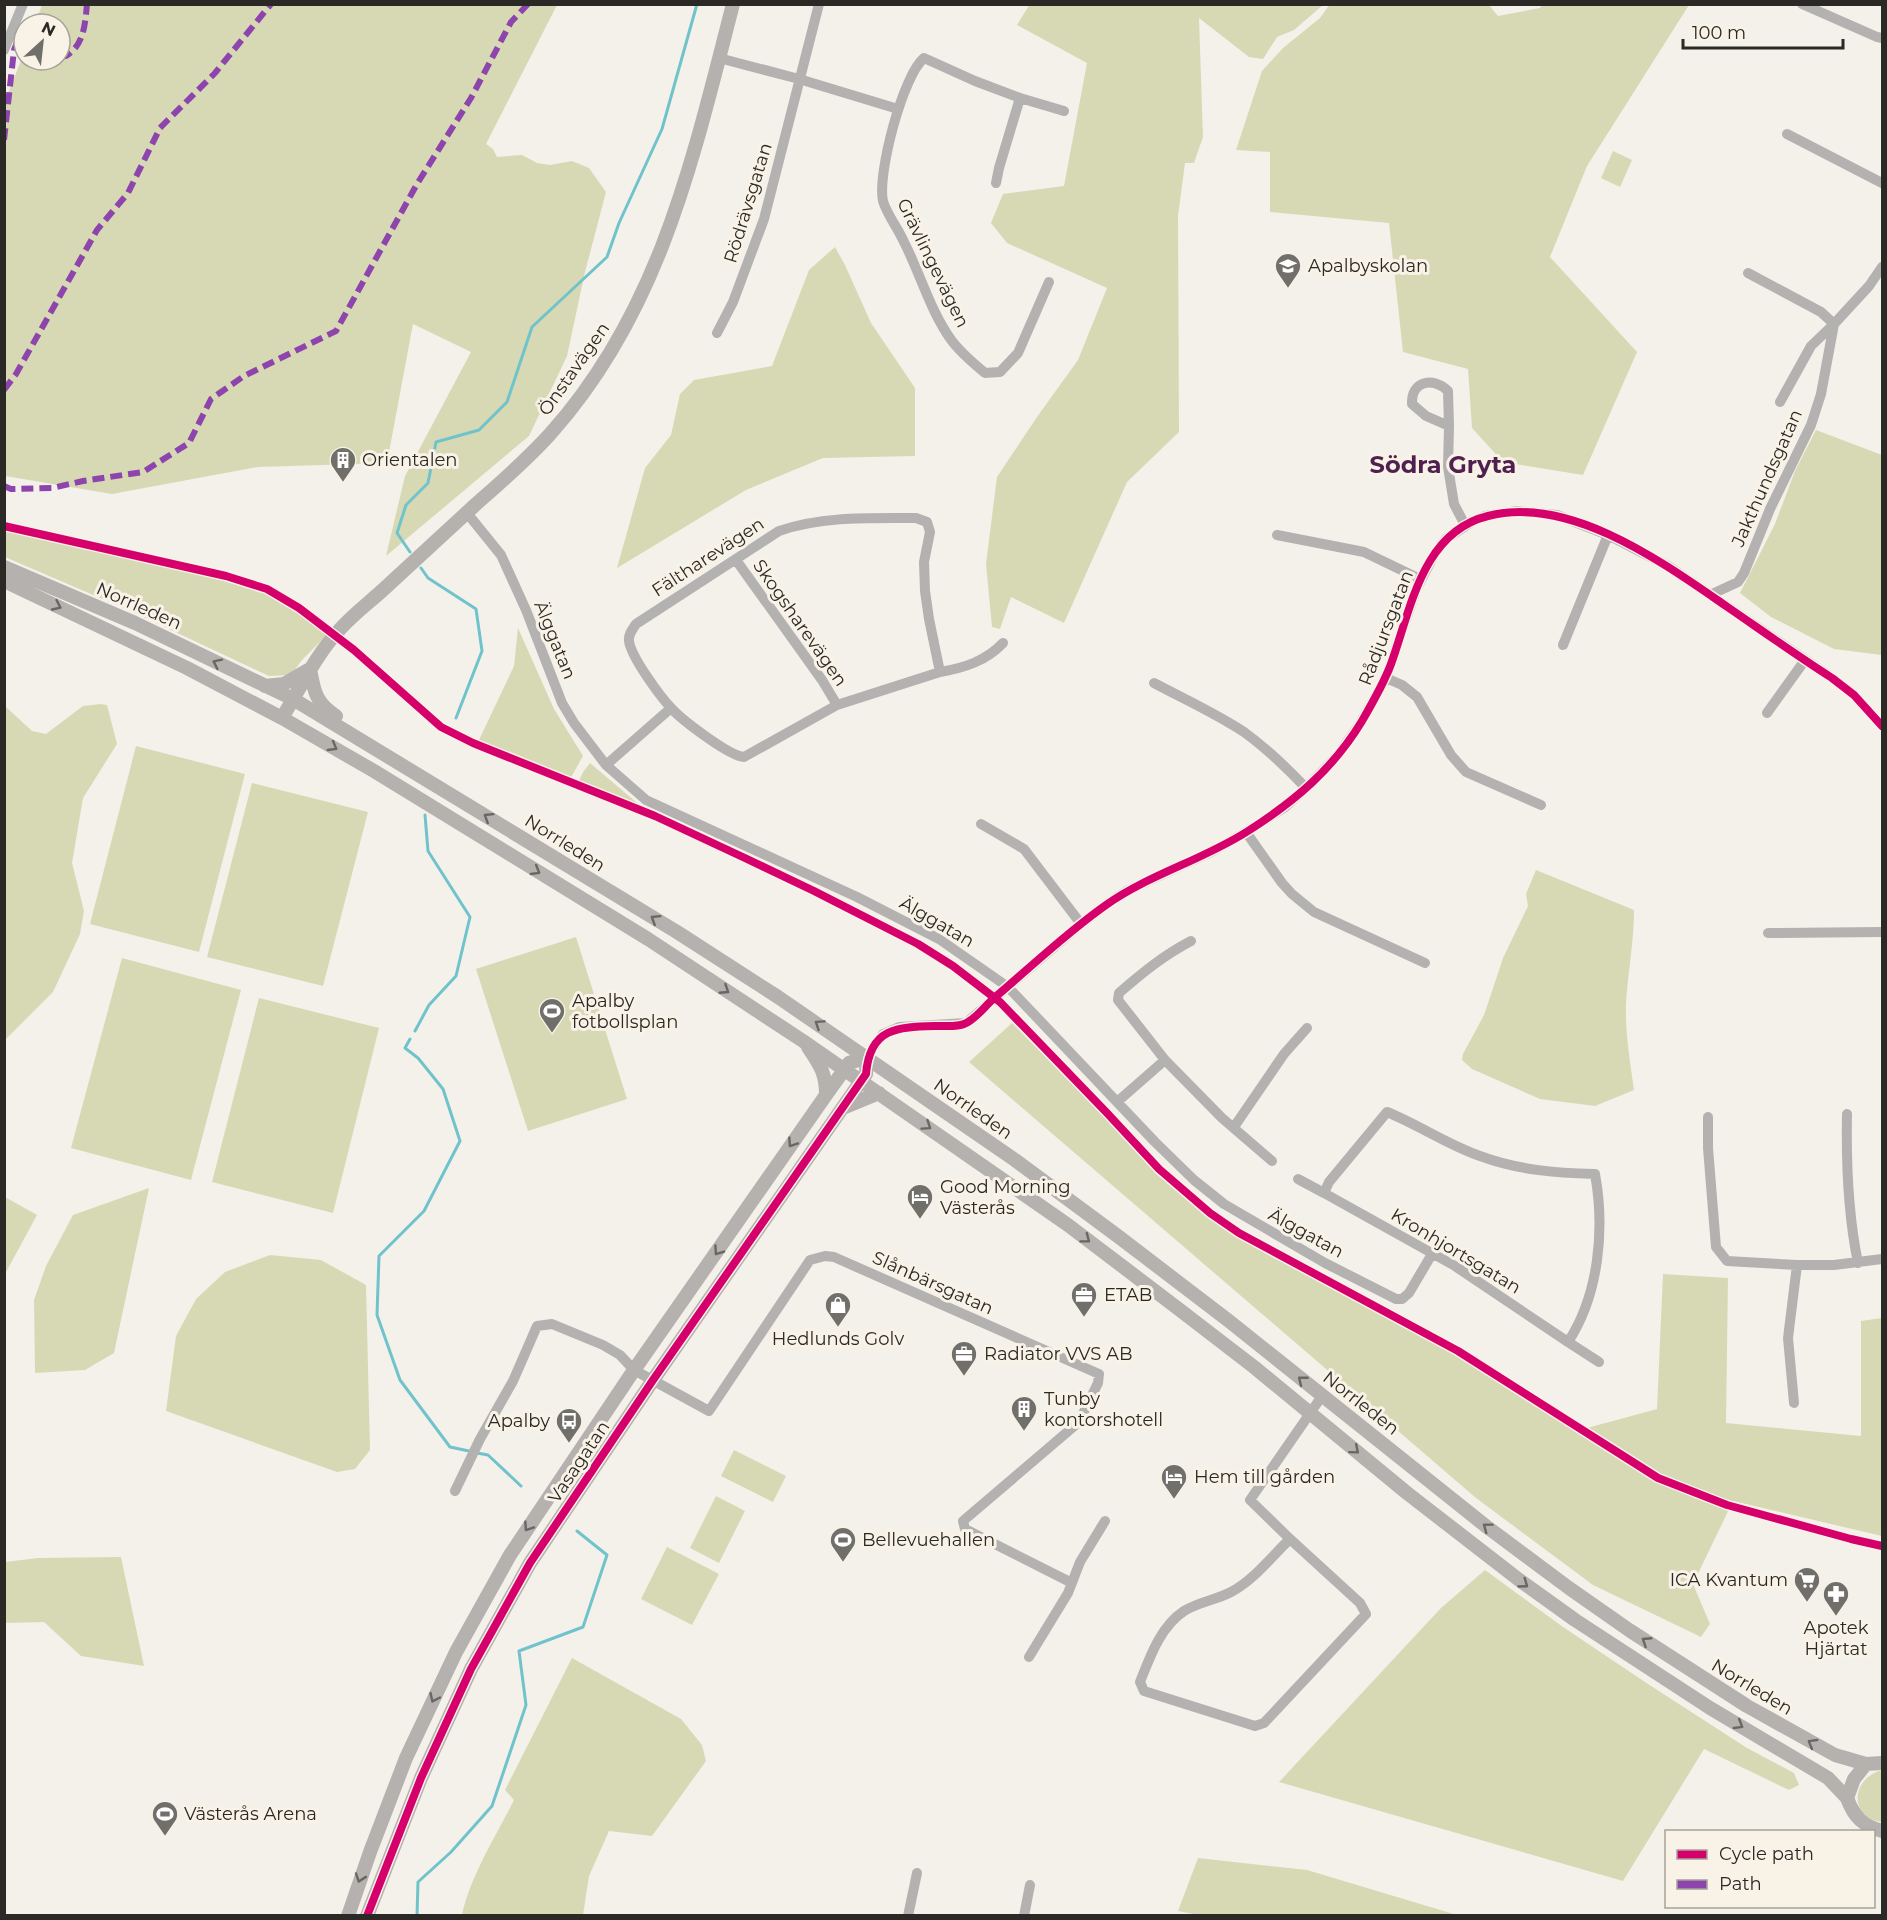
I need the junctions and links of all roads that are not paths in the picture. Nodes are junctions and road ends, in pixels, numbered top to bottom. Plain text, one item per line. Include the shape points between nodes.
1 (23, 4) edge
2 (733, 4) edge
3 (819, 4) edge
4 (1802, 4) edge
5 (1882, 38) edge
6 (4, 50) edge
7 (719, 58) junction
8 (799, 79) junction
9 (1020, 98) junction
10 (898, 109) junction
11 (1064, 111) dead end
12 (1787, 134) dead end
13 (996, 183) dead end
14 (1882, 183) edge
15 (1882, 267) edge
16 (1749, 273) dead end
17 (1049, 282) dead end
18 (1834, 324) junction
19 (717, 333) dead end
20 (1780, 402) dead end
21 (1449, 426) junction
22 (467, 513) junction
23 (1465, 525) junction
24 (1277, 535) dead end
25 (1608, 535) junction
26 (736, 560) junction
27 (4, 567) edge
28 (1420, 579) junction
29 (4, 581) edge
30 (1710, 595) junction
31 (1003, 643) dead end
32 (1563, 645) dead end
33 (1804, 660) junction
34 (310, 669) junction
35 (940, 672) junction
36 (1386, 678) junction
37 (1154, 683) dead end
38 (266, 686) junction
39 (293, 699) junction
40 (837, 705) junction
41 (671, 708) junction
42 (1767, 714) dead end
43 (282, 718) junction
44 (1882, 726) edge
45 (354, 735) junction
46 (606, 765) junction
47 (1306, 788) junction
48 (1541, 805) dead end
49 (981, 824) dead end
50 (1246, 832) junction
51 (1081, 924) junction
52 (1768, 933) dead end
53 (1882, 933) edge
54 (1191, 941) dead end
55 (1425, 963) dead end
56 (1008, 987) junction
57 (1307, 1028) dead end
58 (803, 1041) junction
59 (867, 1057) junction
60 (1165, 1060) junction
61 (845, 1069) junction
62 (862, 1080) junction
63 (879, 1093) junction
64 (826, 1095) junction
65 (1117, 1102) junction
66 (842, 1109) junction
67 (1847, 1114) dead end
68 (1708, 1117) dead end
69 (1234, 1127) junction
70 (1272, 1161) dead end
71 (1298, 1179) dead end
72 (1324, 1193) junction
73 (1432, 1254) junction
74 (1882, 1259) edge
75 (1858, 1263) junction
76 (1797, 1265) junction
77 (1568, 1342) junction
78 (1599, 1362) dead end
79 (634, 1370) junction
80 (653, 1380) junction
81 (1322, 1396) junction
82 (1794, 1403) dead end
83 (1311, 1413) junction
84 (455, 1491) dead end
85 (1105, 1521) dead end
86 (1290, 1539) junction
87 (1072, 1583) junction
88 (1029, 1657) dead end
89 (1882, 1762) edge
90 (1866, 1764) junction
91 (1847, 1798) junction
92 (1882, 1831) edge
93 (917, 1873) dead end
94 (1030, 1885) dead end
95 (348, 1916) edge
96 (367, 1916) edge
97 (908, 1916) edge
98 (1023, 1916) edge

1 - 6 street
2 - 7 main road, Önstavägen
3 - 8 street, Rödrävsgatan
4 - 5 street
7 - 8 street
7 - 22 main road, Önstavägen via 678,206 657,263 628,323 581,396 550,434
8 - 10 street
8 - 19 street, Rödrävsgatan via 764,219
9 - 10 street, Grävlingevägen via 924,57
9 - 11 street, Grävlingevägen
9 - 13 street
10 - 17 street, Grävlingevägen via 881,185 884,201 945,331 962,353 985,373 1000,372 1018,353
12 - 14 street
15 - 18 street
16 - 18 street via 1821,312
18 - 20 street via 1811,346
18 - 30 street, Jakthundsgatan via 1821,394 1806,438 1738,582
21 - 21 street via 1449,391 1427,382 1418,385 1412,404 1426,416
21 - 23 street via 1448,467 1454,504
22 - 34 main road, Önstavägen via 342,628
22 - 46 street, Älggatan via 501,555 562,703
23 - 25 street, Rådjursgatan via 1485,516 1516,511 1557,515
23 - 28 street, Rådjursgatan via 1440,546
24 - 28 street via 1364,552
25 - 30 street, Rådjursgatan via 1668,566
25 - 32 street
26 - 35 street, Fältharevägen via 779,531 794,526 825,520 888,518 927,522 930,532 924,562 925,591
26 - 40 street, Skogsharevägen
26 - 41 street, Fältharevägen via 636,624 629,635 639,667
38 -> 27 main road, Norrleden via 135,623
28 - 36 street, Rådjursgatan
29 -> 43 main road, Norrleden
30 - 33 street, Rådjursgatan
31 - 35 street, Fältharevägen via 975,663
33 - 42 street
33 - 44 street, Rådjursgatan via 1854,695
34 - 38 main road via 284,684
34 - 39 main road
34 - 45 main road via 315,696 328,711 347,723
35 - 40 street, Fältharevägen
36 - 47 street, Rådjursgatan via 1338,755
36 - 48 street via 1417,698 1451,755 1466,772
37 - 47 street via 1245,734
38 - 39 main road, Norrleden
39 - 43 main road
39 - 45 main road, Norrleden
40 - 41 street, Fältharevägen via 744,757 731,753
41 - 46 street
43 -> 58 main road, Norrleden via 648,939
59 -> 45 main road, Norrleden via 686,938
46 - 56 street, Älggatan via 646,800 939,939
47 - 50 street, Rådjursgatan
49 - 51 street via 1024,849
50 - 51 street, Rådjursgatan via 1127,891
50 - 55 street via 1282,884 1308,907
51 - 56 street, Rådjursgatan
52 - 53 street
54 - 60 street via 1167,954 1119,993 1118,999
56 - 59 street, Rådjursgatan via 966,1023 899,1027 883,1034
56 - 65 street, Älggatan
57 - 69 street via 1284,1054
58 - 61 main road, Norrleden
58 - 64 main road via 822,1068
59 - 61 main road, Vasagatan via 849,1063
59 - 62 main road, Vasagatan
81 -> 59 main road, Norrleden via 1119,1237
60 - 65 street
60 - 69 street
61 - 62 main road, Norrleden
61 - 64 main road, Vasagatan
62 - 63 main road, Norrleden
62 - 66 main road, Vasagatan
63 - 66 main road
63 -> 83 main road, Norrleden via 1068,1225
64 -> 79 main road, Vasagatan
65 - 73 street, Älggatan via 1194,1180 1224,1204 1396,1299 1409,1293
66 - 80 main road, Vasagatan
67 - 75 street via 1848,1190
68 - 76 street via 1716,1247 1732,1262
69 - 70 street
71 - 72 street, Kronhjortsgatan
72 - 73 street, Kronhjortsgatan
72 - 77 street via 1387,1113 1503,1163 1525,1169 1595,1174 1597,1262 1587,1309
73 - 77 street, Kronhjortsgatan
74 - 75 street
75 - 76 street
76 - 82 street via 1788,1338
77 - 78 street, Kronhjortsgatan
79 - 80 street, Slånbärsgatan
79 - 84 street via 603,1345 552,1324 537,1326 513,1382
79 -> 95 main road, Vasagatan via 510,1555 456,1652 406,1758
80 - 87 street, Slånbärsgatan via 710,1411 810,1260 825,1256 1099,1374 1079,1422 963,1521 965,1529
80 - 96 main road, Vasagatan via 549,1533 471,1669 421,1778
81 - 83 street
90 -> 81 main road, Norrleden via 1821,1748 1629,1630 1487,1527
83 - 86 street via 1250,1500
83 -> 91 main road, Norrleden via 1527,1586 1710,1708 1828,1778
85 - 87 street
86 - 86 street via 1242,1585 1185,1611 1168,1626 1155,1645 1140,1682 1144,1691 1255,1726 1264,1724 1366,1614 1360,1603
87 - 88 street
89 - 90 main road
90 - 91 main road via 1854,1779
91 - 92 main road, Norrleden via 1854,1815
93 - 97 street
94 - 98 street

